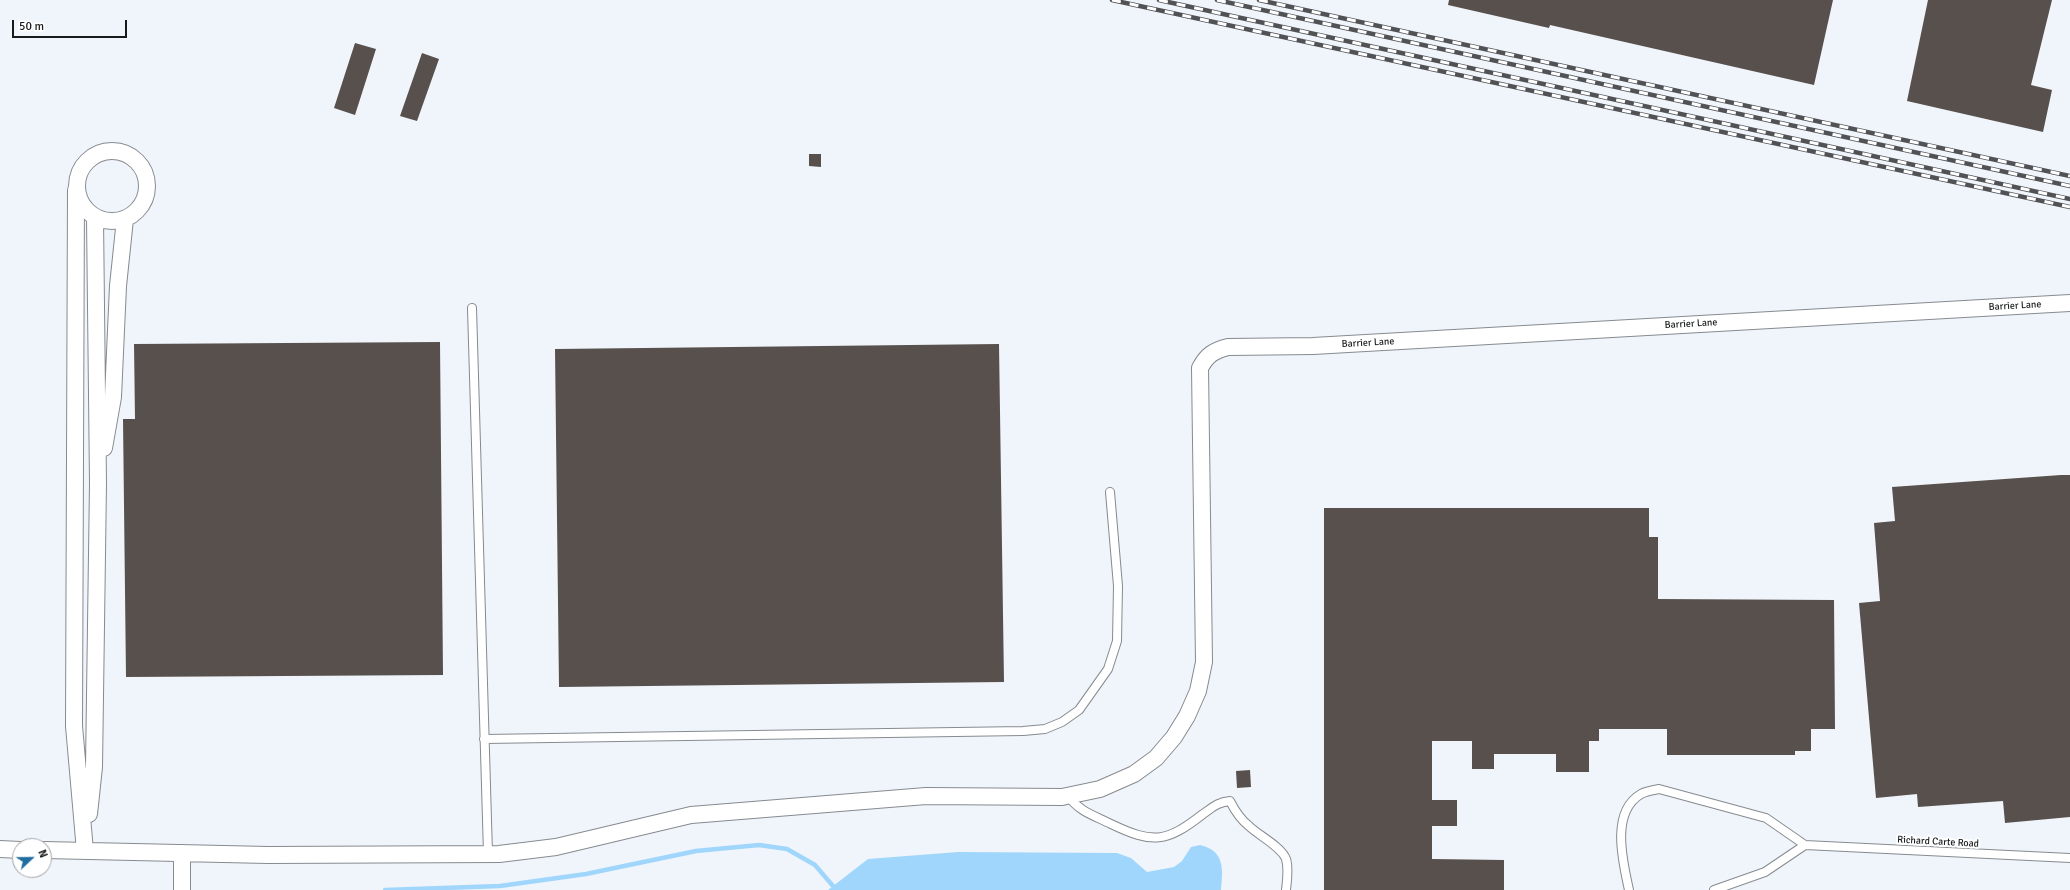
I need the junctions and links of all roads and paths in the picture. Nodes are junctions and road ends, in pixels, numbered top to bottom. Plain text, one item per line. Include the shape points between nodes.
1 (76, 190) junction
2 (95, 218) junction
3 (125, 219) junction
4 (2070, 303) edge
5 (472, 308) dead end
6 (98, 483) junction
7 (1110, 492) dead end
8 (484, 740) junction
9 (1068, 796) junction
10 (1805, 845) junction
11 (0, 849) edge
12 (12, 850) edge
13 (52, 850) edge
14 (85, 851) junction
15 (182, 853) junction
16 (488, 854) junction
17 (2070, 858) edge
18 (182, 890) edge
19 (1286, 890) edge
20 (1629, 890) edge
21 (1714, 890) edge

1 - 2 street via 79,201
1 - 3 street via 81,168 99,153 122,152 133,158 143,171 147,188 138,210
1 - 14 street via 74,726
2 - 3 street via 106,222
2 - 6 street
3 - 6 street via 118,286 113,397
4 - 9 street, Barrier Lane via 1313,346 1228,347 1214,351 1205,358 1200,368 1199,389 1204,662 1198,691 1174,737 1156,758 1134,774 1100,789
5 - 8 lane
6 - 14 street via 94,767
7 - 8 lane via 1118,586 1117,641 1108,669 1079,710 1062,722 1045,729
8 - 16 lane
9 - 16 street, Barrier Lane via 926,796 691,815 556,847
9 - 19 lane via 1077,807 1134,835 1147,838 1170,836 1220,802 1230,802 1237,815 1248,826 1286,857
10 - 17 lane, Richard Carte Road
10 - 20 lane via 1766,818 1659,789 1641,793 1628,805 1622,823 1622,853
10 - 21 lane via 1765,872
11 - 12 street
13 - 14 street, Barrier Lane
14 - 15 street, Barrier Lane
15 - 16 street, Barrier Lane
15 - 18 street

